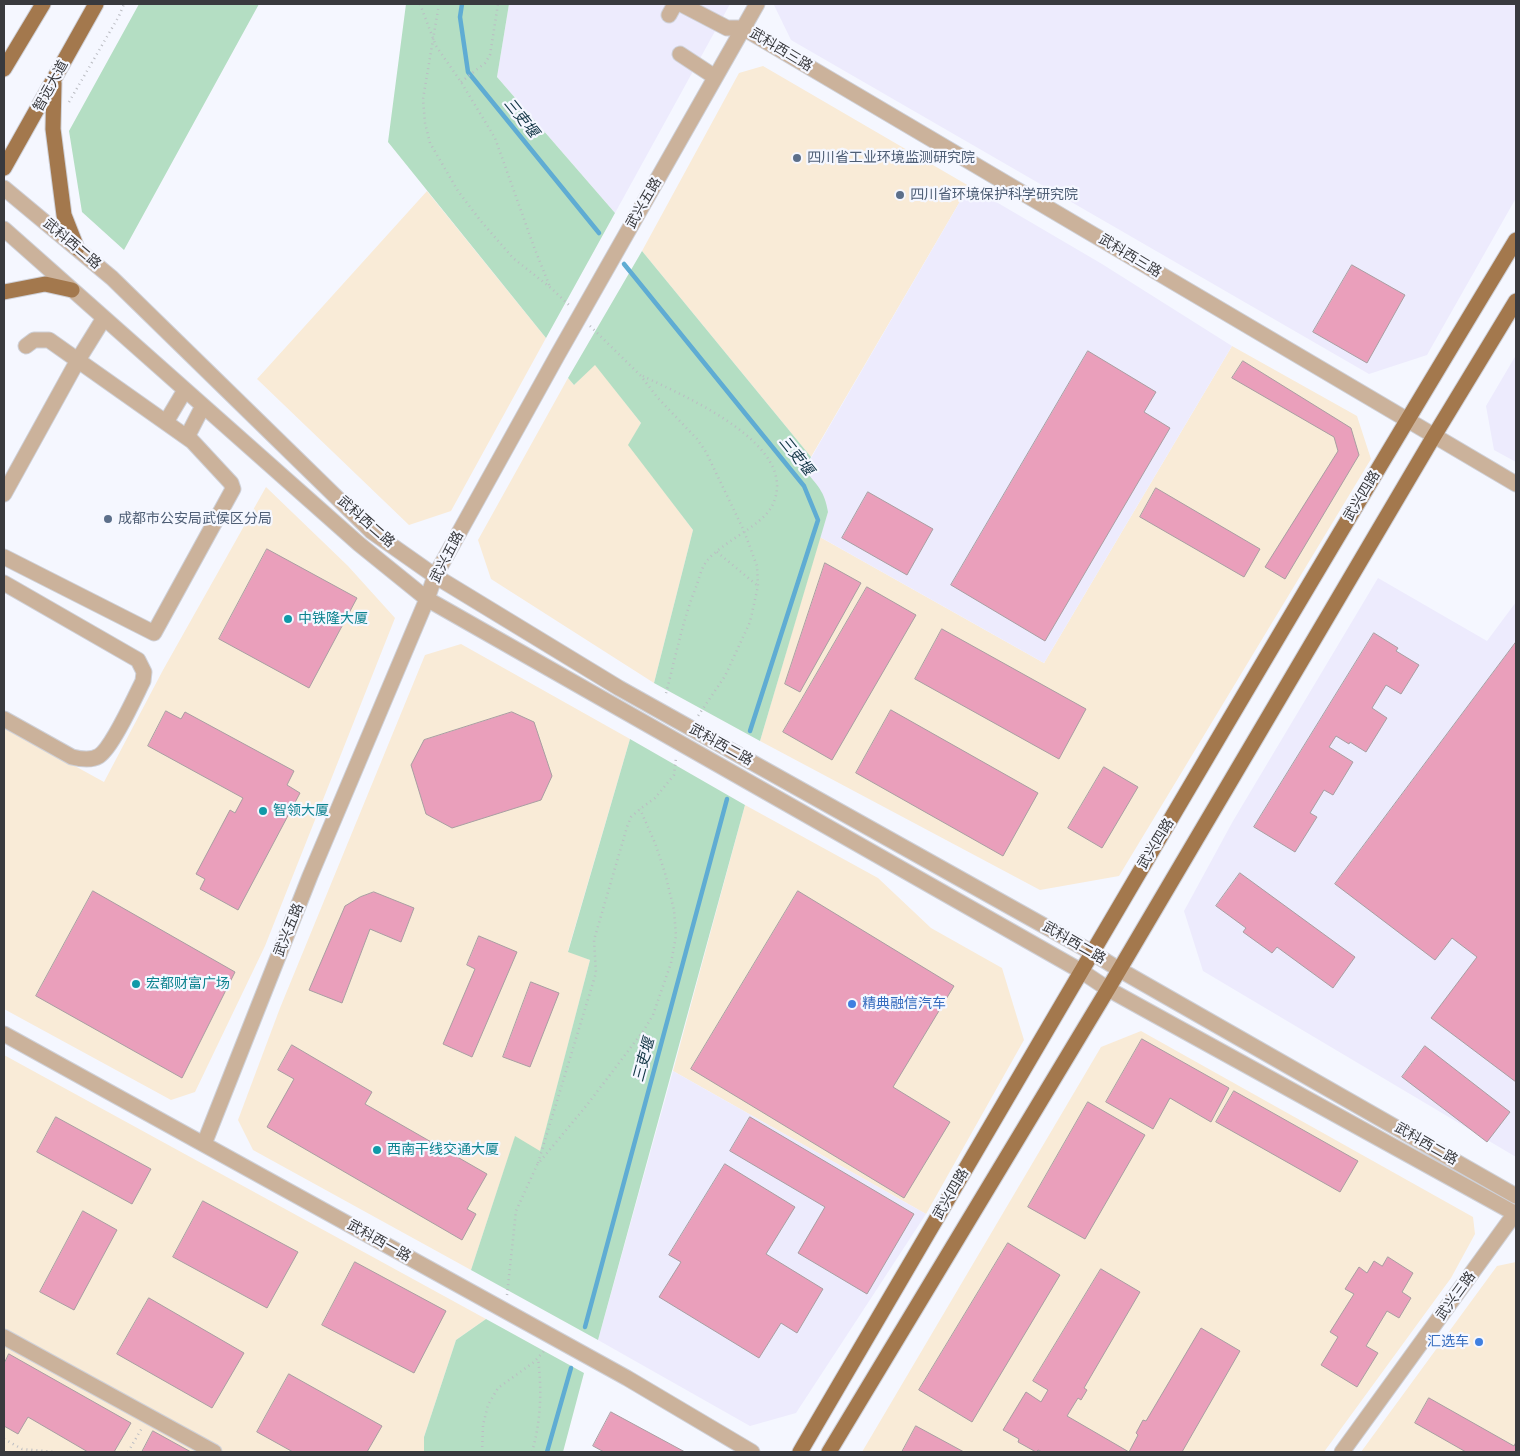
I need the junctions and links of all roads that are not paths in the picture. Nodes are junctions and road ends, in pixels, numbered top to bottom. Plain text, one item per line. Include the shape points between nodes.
1 (43, 4) edge
2 (96, 4) edge
3 (681, 4) edge
4 (757, 4) edge
5 (744, 28) junction
6 (21, 40) junction
7 (4, 49) edge
8 (680, 54) dead end
9 (4, 69) edge
10 (715, 77) junction
11 (54, 81) junction
12 (4, 168) edge
13 (4, 188) edge
14 (4, 229) edge
15 (1516, 240) edge
16 (77, 248) junction
17 (72, 290) junction
18 (4, 292) edge
19 (1516, 301) edge
20 (104, 318) junction
21 (26, 346) dead end
22 (78, 360) junction
23 (185, 390) junction
24 (203, 406) junction
25 (1407, 420) junction
26 (166, 422) junction
27 (1434, 436) junction
28 (187, 437) junction
29 (1516, 484) edge
30 (4, 494) edge
31 (4, 557) edge
32 (435, 576) junction
33 (4, 582) edge
34 (427, 599) junction
35 (4, 719) edge
36 (1092, 952) junction
37 (1120, 970) junction
38 (1080, 971) junction
39 (1108, 989) junction
40 (4, 1034) edge
41 (204, 1144) junction
42 (1516, 1196) edge
43 (1516, 1213) edge
44 (4, 1337) edge
45 (214, 1452) edge
46 (752, 1452) edge
47 (800, 1452) edge
48 (829, 1452) edge
49 (1342, 1452) edge

1 - 6 main road
2 - 11 main road, 智远大道
3 - 5 street via 727,28
4 - 5 street, 武兴五路
5 - 10 street, 武兴五路
5 - 25 street, 武科西三路
6 - 7 main road
6 - 9 main road
8 - 10 street
10 - 32 street, 武兴五路
11 - 12 main road, 智远大道
11 - 16 main road via 53,130 64,215
13 - 16 street, 武科西二路
14 - 17 street, 武科西二路
15 - 25 main road, 武兴四路
16 - 32 street, 武科西二路 via 112,278 372,531
17 - 18 main road via 45,284
17 - 20 street, 武科西二路
19 - 27 main road, 武兴四路
20 - 22 street
20 - 23 street, 武科西二路
21 - 22 street via 34,340 49,340
22 - 26 street
22 - 30 street
23 - 24 street, 武科西二路
23 - 26 street
24 - 28 street
24 - 34 street, 武科西二路 via 359,544
25 - 27 street, 武科西三路
25 - 36 main road, 武兴四路
26 - 28 street
27 - 29 street, 武科西三路
27 - 37 main road, 武兴四路
28 - 31 street via 231,482 233,489 154,633
32 - 34 street, 武兴五路
32 - 36 street, 武科西二路 via 619,688
33 - 35 street via 138,660 144,681 108,747 98,757 83,760 72,757
34 - 38 street, 武科西二路
34 - 41 street, 武兴五路 via 307,885
36 - 37 street, 武科西二路
36 - 38 main road, 武兴四路
37 - 39 main road, 武兴四路
37 - 42 street, 武科西二路
38 - 39 street, 武科西二路
38 - 47 main road, 武兴四路
39 - 43 street, 武科西二路
39 - 48 main road, 武兴四路
40 - 41 street, 武科西一路
41 - 46 street, 武科西一路 via 556,1338
43 - 49 street, 武兴三路
44 - 45 street

